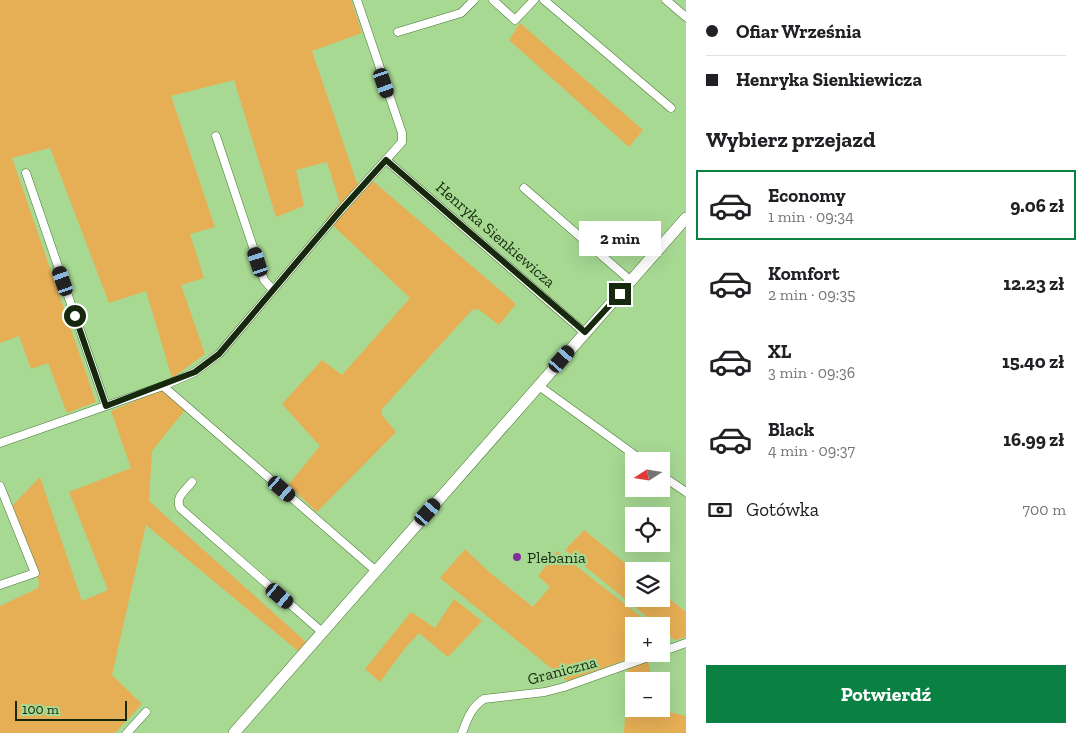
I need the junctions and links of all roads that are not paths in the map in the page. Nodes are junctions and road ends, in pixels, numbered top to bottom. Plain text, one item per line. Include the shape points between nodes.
1 (357, 0) edge
2 (474, 0) edge
3 (493, 0) edge
4 (534, 0) edge
5 (544, 0) edge
6 (666, 0) edge
7 (466, 4) edge
8 (686, 17) edge
9 (398, 32) dead end
10 (671, 108) dead end
11 (216, 136) dead end
12 (386, 160) junction
13 (26, 174) dead end
14 (524, 188) dead end
15 (686, 218) edge
16 (631, 280) junction
17 (273, 290) junction
18 (585, 332) junction
19 (163, 386) junction
20 (540, 386) junction
21 (106, 406) junction
22 (0, 443) edge
23 (631, 452) edge
24 (670, 481) edge
25 (192, 482) dead end
26 (1, 491) edge
27 (686, 492) edge
28 (376, 571) junction
29 (0, 585) edge
30 (322, 632) junction
31 (686, 643) edge
32 (670, 649) edge
33 (634, 662) edge
34 (146, 712) dead end
35 (128, 733) edge
36 (234, 733) edge
37 (462, 733) edge

1 - 12 street via 402,133 402,142
2 - 7 street
3 - 4 street via 515,20
5 - 10 street
6 - 8 street
7 - 9 street via 462,13
11 - 17 street via 264,280
12 - 17 street
12 - 18 street, Henryka Sienkiewicza
13 - 21 street
14 - 16 street
15 - 16 street
16 - 18 street
17 - 19 street via 219,354 195,372
18 - 20 street
19 - 21 street
19 - 28 street
20 - 23 street
20 - 28 street
21 - 22 street
24 - 27 street
25 - 30 street via 178,498 180,508
26 - 29 street via 35,573
28 - 30 street
30 - 36 street
31 - 32 street
33 - 37 street, Graniczna via 545,692 484,699 470,714
34 - 35 street

